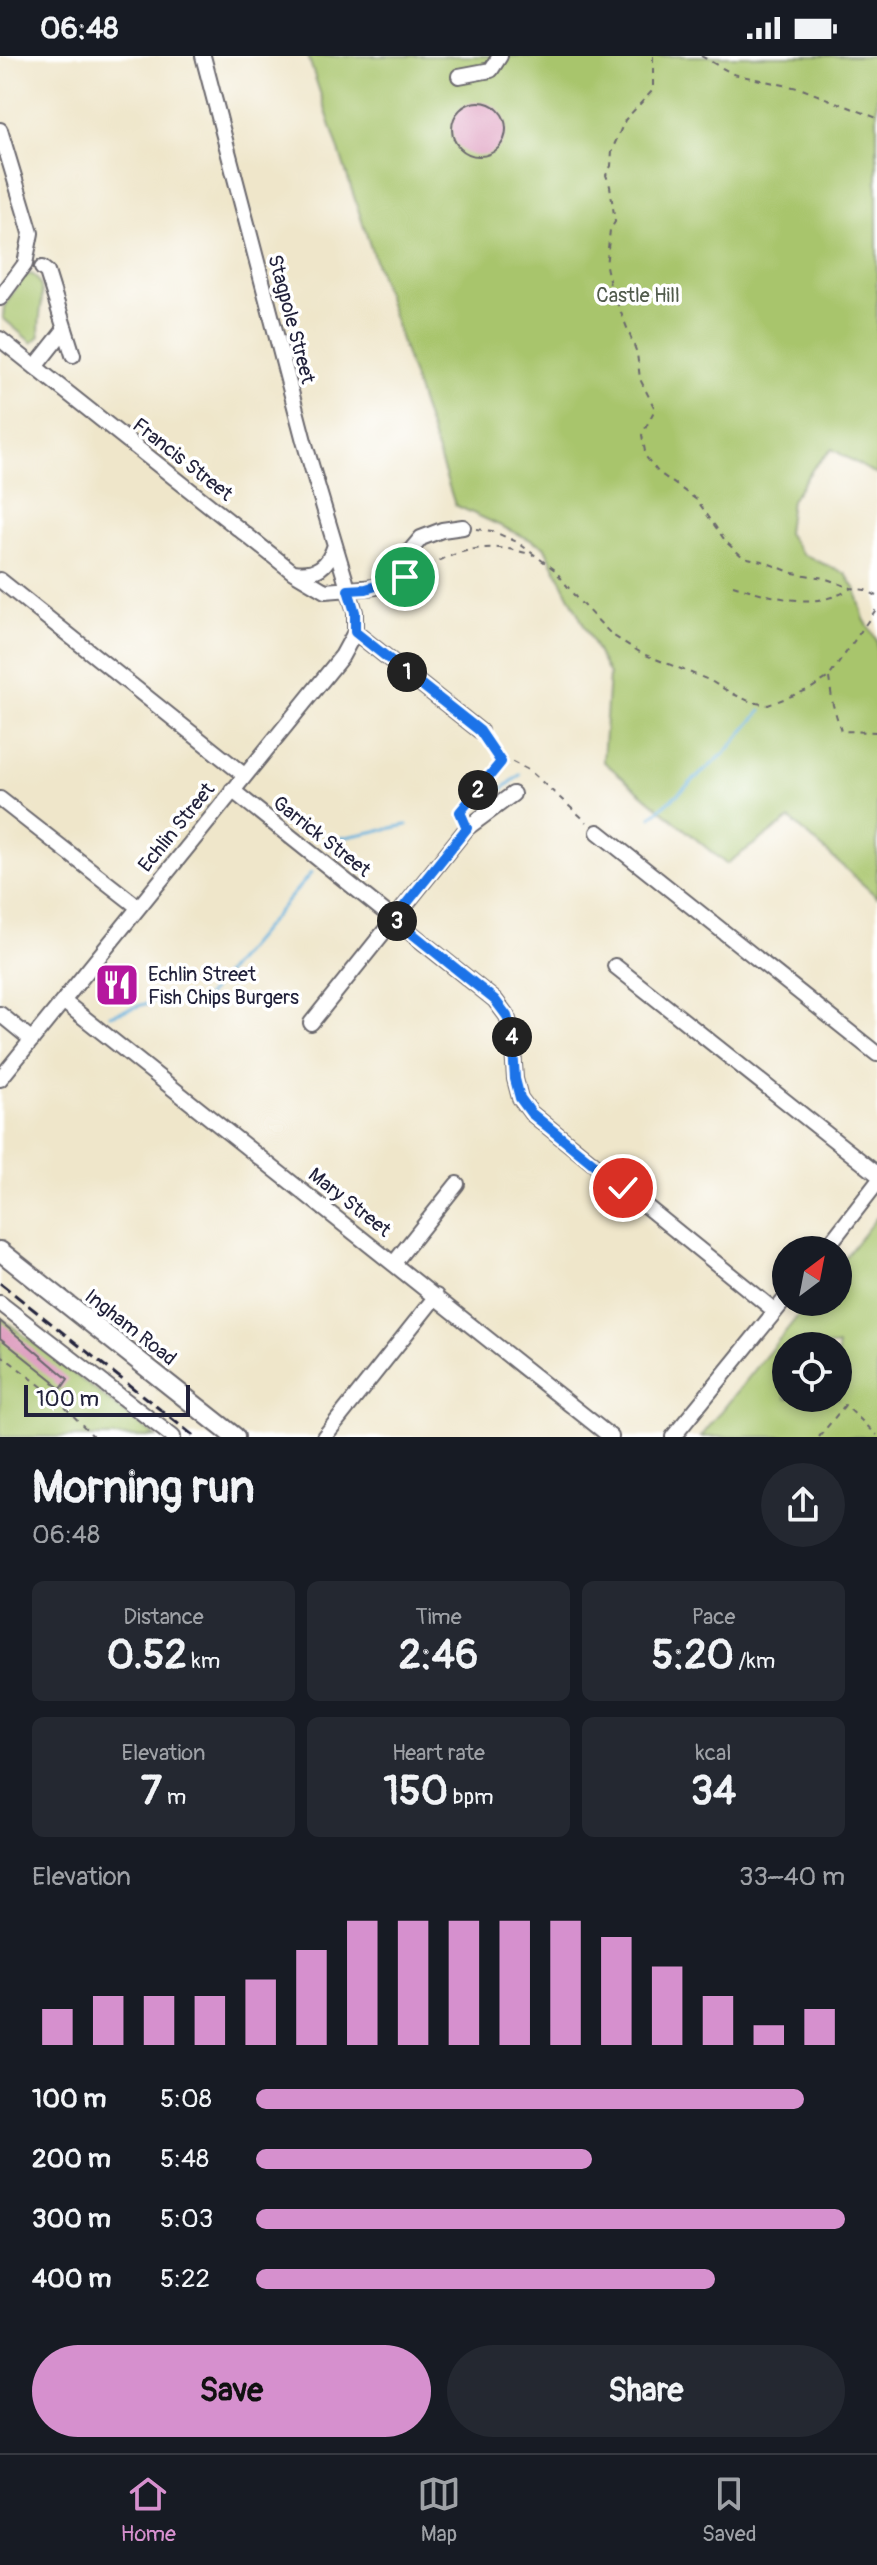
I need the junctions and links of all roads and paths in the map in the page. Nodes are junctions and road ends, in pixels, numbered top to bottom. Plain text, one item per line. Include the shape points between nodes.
1 (203, 56) edge
2 (500, 56) edge
3 (653, 56) edge
4 (701, 56) edge
5 (459, 76) dead end
6 (877, 118) edge
7 (0, 130) edge
8 (42, 268) dead end
9 (0, 298) edge
10 (65, 329) junction
11 (0, 339) edge
12 (73, 355) dead end
13 (35, 367) junction
14 (463, 527) joint
15 (335, 545) junction
16 (535, 556) junction
17 (293, 572) junction
18 (405, 577) dead end
19 (0, 580) edge
20 (733, 585) dead end
21 (851, 588) junction
22 (348, 590) junction
23 (877, 596) edge
24 (877, 608) edge
25 (355, 632) junction
26 (829, 677) junction
27 (480, 731) joint
28 (877, 732) edge
29 (501, 762) junction
30 (244, 775) junction
31 (232, 790) junction
32 (513, 794) dead end
33 (0, 799) edge
34 (467, 828) junction
35 (598, 832) joint
36 (138, 907) junction
37 (394, 919) junction
38 (615, 966) dead end
39 (63, 1001) junction
40 (0, 1014) edge
41 (311, 1023) dead end
42 (32, 1040) junction
43 (877, 1054) edge
44 (0, 1079) edge
45 (877, 1174) edge
46 (877, 1183) edge
47 (457, 1184) dead end
48 (836, 1236) edge
49 (0, 1251) edge
50 (394, 1263) junction
51 (436, 1296) junction
52 (0, 1303) edge
53 (772, 1309) edge
54 (772, 1315) edge
55 (0, 1354) edge
56 (877, 1435) edge
57 (94, 1437) edge
58 (173, 1437) edge
59 (235, 1437) edge
60 (324, 1437) edge
61 (611, 1437) edge
62 (673, 1437) edge
63 (819, 1437) edge

1 - 15 street, Stagpole Street
2 - 5 street via 491,70
3 - 21 path via 653,90 625,120 606,175 615,222 606,266 637,353 640,379 655,409 642,435 644,451 658,472 697,500 743,557
4 - 6 path via 733,74 802,89
7 - 9 street via 29,222 30,244 25,264
8 - 10 street
10 - 12 street
10 - 13 street
11 - 13 street, Francis Street
13 - 17 street, Francis Street
14 - 16 path via 492,531
14 - 22 street via 421,538 382,583
15 - 17 street via 322,568
15 - 22 street, Stagpole Street
16 - 18 path via 494,546 467,549
16 - 26 path via 555,570 612,635 731,693 768,705
17 - 22 street, Francis Street via 325,591
19 - 30 street
20 - 21 path via 809,601
21 - 23 path
22 - 25 street
24 - 26 path
25 - 27 street
25 - 30 street, Echlin Street via 342,656
26 - 28 path via 841,731
27 - 29 path
29 - 34 path via 460,812
29 - 35 path via 509,760 530,771
30 - 31 street, Echlin Street
31 - 36 street, Echlin Street
31 - 37 street, Garrick Street
32 - 34 street
33 - 36 street
34 - 37 street
35 - 43 street
36 - 39 street, Echlin Street
37 - 41 street
37 - 53 street, Garrick Street via 479,986 507,1016 515,1079 531,1113
38 - 45 street
39 - 42 street, Echlin Street
39 - 50 street, Mary Street
40 - 42 street
42 - 44 street, Echlin Street
46 - 48 street
47 - 50 street
49 - 59 main road, Ingham Road
50 - 51 street, Mary Street
51 - 60 street
51 - 61 street, Mary Street
52 - 58 street
54 - 62 street
55 - 57 path via 55,1397
56 - 63 path via 845,1405

